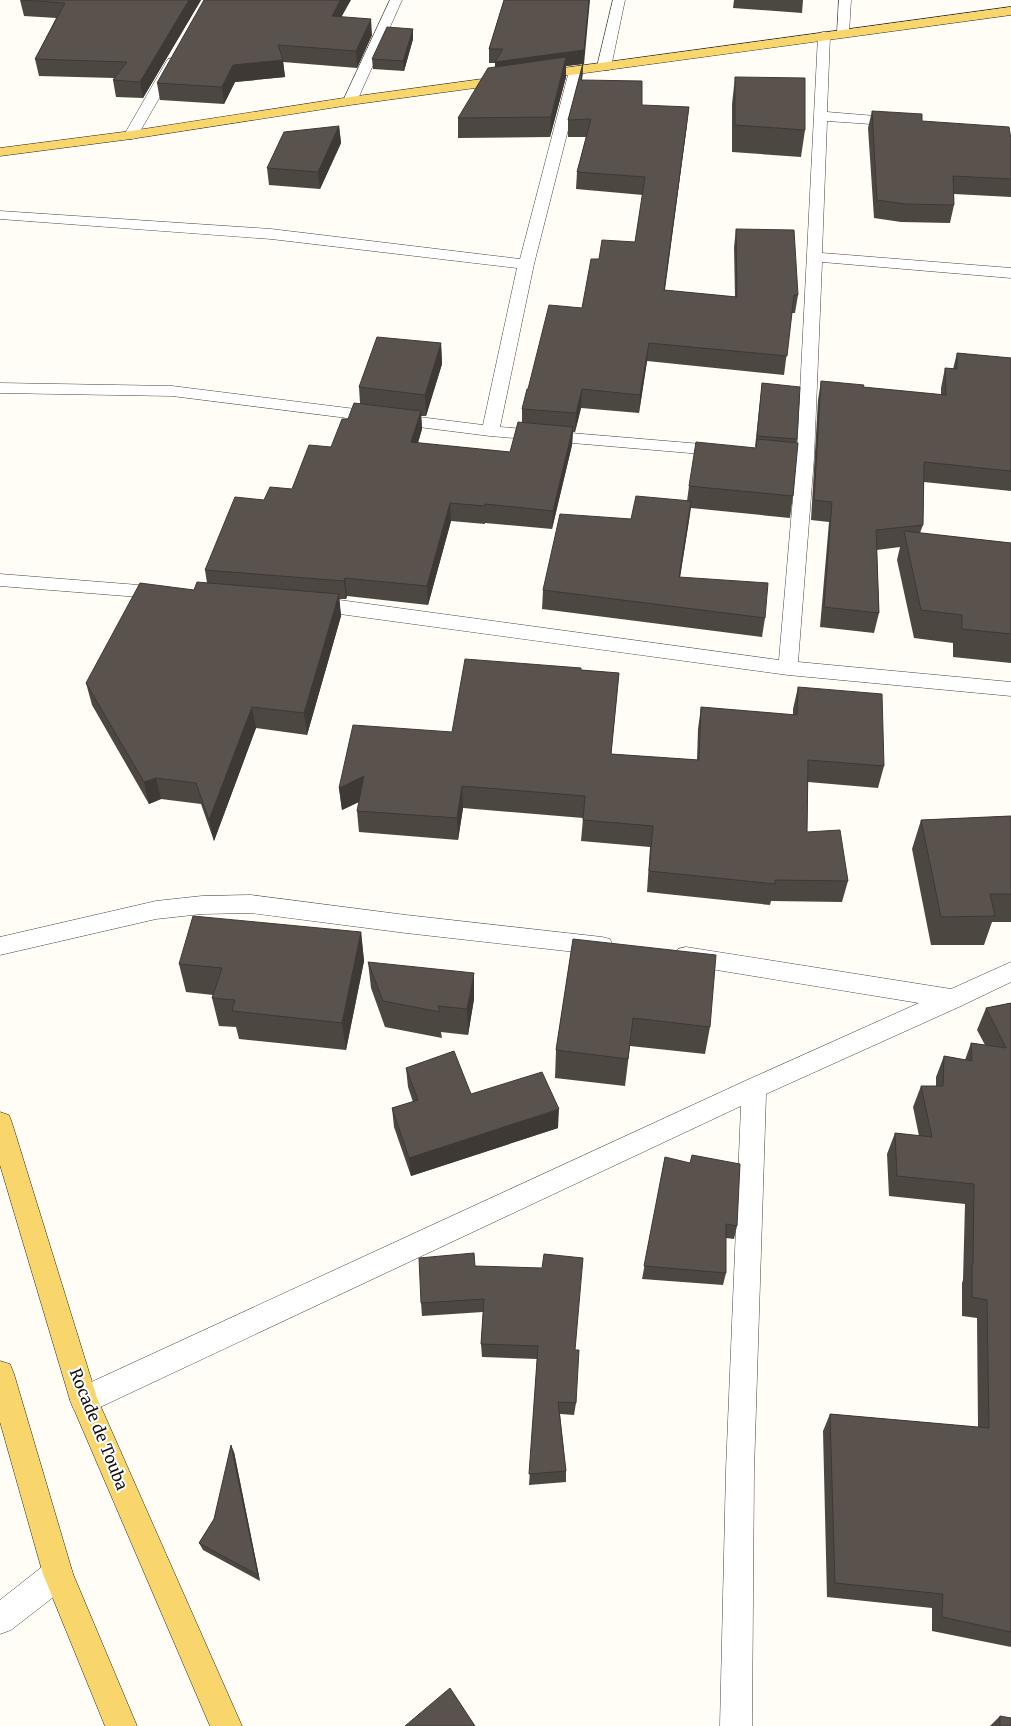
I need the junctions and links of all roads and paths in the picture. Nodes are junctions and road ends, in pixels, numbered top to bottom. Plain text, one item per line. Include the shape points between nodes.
1 (396, 0) edge
2 (619, 0) edge
3 (845, 0) edge
4 (1011, 11) edge
5 (843, 33) junction
6 (824, 36) junction
7 (177, 54) edge
8 (604, 67) junction
9 (576, 71) junction
10 (350, 101) junction
11 (821, 116) junction
12 (916, 123) edge
13 (131, 135) junction
14 (0, 152) edge
15 (0, 215) edge
16 (815, 257) junction
17 (526, 264) junction
18 (1011, 273) edge
19 (0, 388) edge
20 (490, 431) junction
21 (806, 458) junction
22 (0, 580) edge
23 (182, 594) edge
24 (292, 603) edge
25 (788, 668) junction
26 (1011, 689) edge
27 (0, 946) edge
28 (621, 948) edge
29 (668, 953) edge
30 (1011, 971) edge
31 (953, 999) junction
32 (754, 1088) junction
33 (0, 1122) edge
34 (0, 1374) edge
35 (84, 1400) junction
36 (58, 1574) junction
37 (0, 1619) edge
38 (121, 1726) edge
39 (226, 1726) edge
40 (736, 1726) edge

1 - 10 street
2 - 8 street
3 - 5 street
4 - 5 main road
5 - 6 main road
6 - 8 main road
6 - 11 street
7 - 13 street
8 - 9 main road
9 - 10 main road
9 - 17 street
10 - 13 main road
11 - 12 street
11 - 16 street
13 - 14 main road
15 - 17 street via 271,234
16 - 18 street
16 - 21 street
17 - 20 street
19 - 20 street via 172,390
20 - 21 street
21 - 25 street
22 - 23 street
24 - 25 street via 332,606
25 - 26 street
27 - 28 street via 156,910 202,904 251,904
29 - 31 street
30 - 31 street
31 - 32 street
32 - 35 street
32 - 40 street via 740,1470
33 - 35 main road, Rocade de Touba
34 - 36 main road
35 - 39 main road, Rocade de Touba
36 - 37 street
36 - 38 main road

